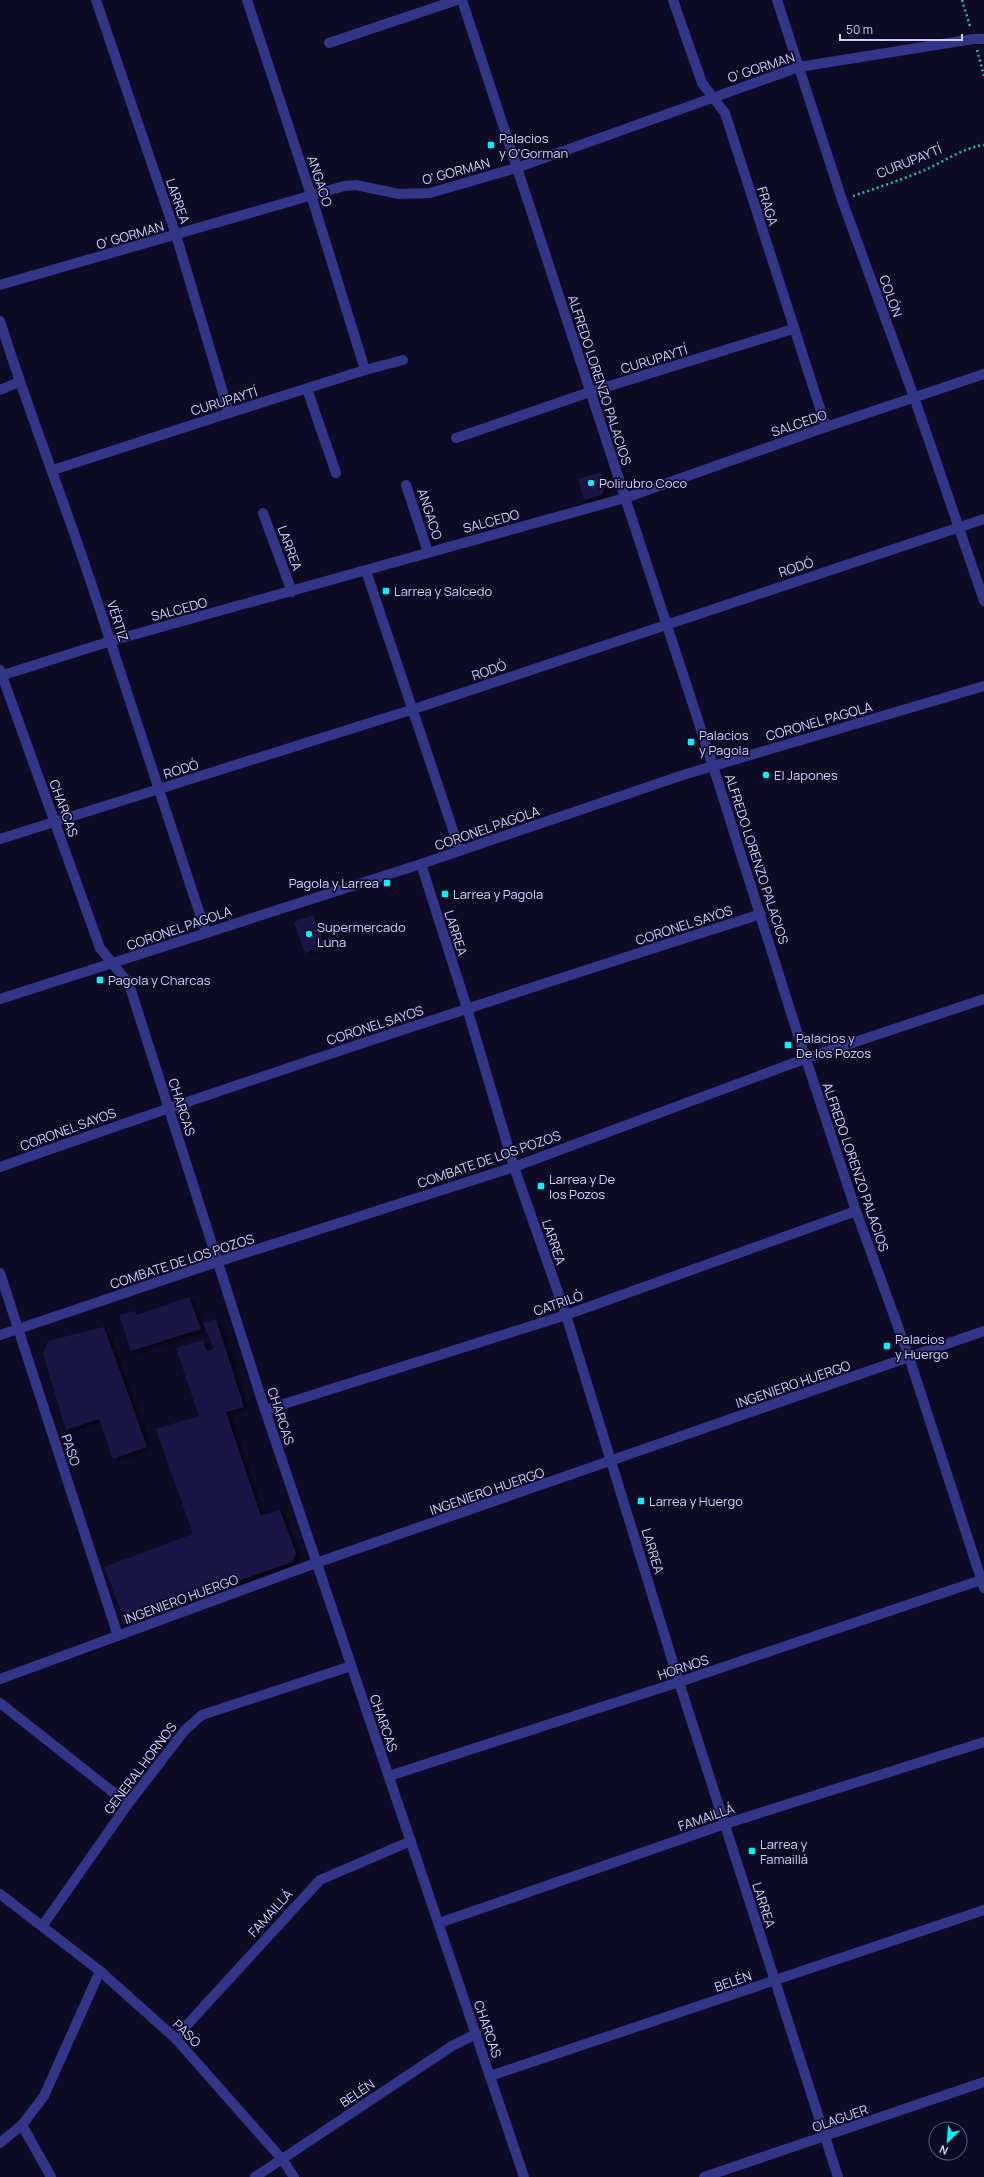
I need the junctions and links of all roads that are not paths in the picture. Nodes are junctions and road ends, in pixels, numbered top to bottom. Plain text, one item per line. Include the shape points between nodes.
1 (96, 0) edge
2 (247, 0) edge
3 (457, 0) edge
4 (462, 0) edge
5 (673, 0) edge
6 (777, 0) edge
7 (984, 39) edge
8 (328, 43) dead end
9 (799, 67) junction
10 (712, 97) junction
11 (516, 168) junction
12 (311, 195) junction
13 (176, 235) junction
14 (0, 285) edge
15 (0, 321) edge
16 (794, 329) junction
17 (403, 360) dead end
18 (365, 370) junction
19 (984, 374) edge
20 (19, 382) junction
21 (307, 389) junction
22 (0, 390) edge
23 (590, 392) junction
24 (914, 396) junction
25 (229, 412) junction
26 (826, 427) junction
27 (456, 438) dead end
28 (53, 470) junction
29 (336, 473) dead end
30 (406, 485) dead end
31 (625, 498) junction
32 (263, 513) dead end
33 (984, 519) edge
34 (959, 528) junction
35 (428, 552) junction
36 (366, 570) junction
37 (292, 592) junction
38 (984, 601) edge
39 (666, 624) junction
40 (111, 641) junction
41 (1, 674) edge
42 (984, 686) edge
43 (414, 709) junction
44 (713, 766) junction
45 (158, 790) junction
46 (55, 823) junction
47 (0, 839) edge
48 (460, 851) junction
49 (421, 864) junction
50 (761, 914) junction
51 (206, 932) junction
52 (113, 964) junction
53 (0, 999) edge
54 (984, 999) edge
55 (467, 1008) junction
56 (806, 1058) junction
57 (168, 1107) junction
58 (514, 1166) junction
59 (0, 1167) edge
60 (856, 1210) junction
61 (217, 1262) junction
62 (0, 1273) edge
63 (566, 1315) junction
64 (18, 1329) junction
65 (984, 1331) edge
66 (0, 1335) edge
67 (908, 1357) junction
68 (265, 1410) junction
69 (612, 1462) junction
70 (316, 1563) junction
71 (983, 1582) edge
72 (118, 1636) junction
73 (351, 1666) junction
74 (0, 1679) edge
75 (679, 1682) junction
76 (0, 1703) edge
77 (984, 1742) edge
78 (389, 1776) junction
79 (128, 1804) junction
80 (725, 1824) junction
81 (411, 1841) junction
82 (0, 1894) edge
83 (984, 1910) edge
84 (439, 1923) junction
85 (43, 1925) junction
86 (100, 1971) junction
87 (775, 1981) junction
88 (476, 2034) junction
89 (175, 2038) junction
90 (490, 2076) junction
91 (984, 2082) edge
92 (22, 2125) junction
93 (825, 2136) junction
94 (0, 2142) edge
95 (282, 2159) junction
96 (51, 2177) edge
97 (255, 2177) edge
98 (294, 2177) edge
99 (524, 2177) edge
100 (704, 2177) edge
101 (838, 2177) edge

1 - 13 street, LARREA
2 - 12 street, ANGACO
3 - 8 street
4 - 11 street, ALFREDO LORENZO PALACIOS
5 - 10 street, FRAGA via 702,83
6 - 9 street, COLÓN
7 - 9 street, O' GORMAN
9 - 10 street, O' GORMAN
9 - 24 street, COLÓN via 842,200
10 - 11 street, O' GORMAN
10 - 16 street, FRAGA via 725,113
11 - 12 street, O' GORMAN via 430,193 399,194 356,185
11 - 23 street, ALFREDO LORENZO PALACIOS
12 - 13 street, O' GORMAN
12 - 18 street, ANGACO
13 - 14 street, O' GORMAN
13 - 25 street, LARREA
15 - 20 street, VÉRTIZ
16 - 23 street, CURUPAYTÍ
16 - 26 street, FRAGA
17 - 18 street, CURUPAYTÍ
18 - 21 street, CURUPAYTÍ
19 - 24 street, SALCEDO
20 - 22 street
20 - 28 street, VÉRTIZ
21 - 25 street, CURUPAYTÍ
21 - 29 street
23 - 27 street, CURUPAYTÍ
23 - 31 street, ALFREDO LORENZO PALACIOS
24 - 26 street, SALCEDO
24 - 34 street, COLÓN
25 - 28 street, CURUPAYTÍ
26 - 31 street, SALCEDO
28 - 40 street, VÉRTIZ
30 - 35 street, ANGACO
31 - 35 street, SALCEDO
31 - 39 street, ALFREDO LORENZO PALACIOS
32 - 37 street, LARREA
33 - 34 street, RODÓ
34 - 38 street, COLÓN
34 - 39 street, RODÓ
35 - 36 street, SALCEDO
36 - 37 street, SALCEDO
36 - 43 street
37 - 40 street, SALCEDO
39 - 43 street, RODÓ
39 - 44 street, ALFREDO LORENZO PALACIOS
40 - 41 street, SALCEDO
40 - 45 street, VÉRTIZ
41 - 46 street, CHARCAS
42 - 44 street, CORONEL PAGOLA
43 - 45 street, RODÓ
43 - 48 street
44 - 48 street, CORONEL PAGOLA
44 - 50 street, ALFREDO LORENZO PALACIOS
45 - 46 street, RODÓ
45 - 51 street, VÉRTIZ
46 - 47 street, RODÓ
46 - 52 street, CHARCAS via 100,948
48 - 49 street, CORONEL PAGOLA
49 - 51 street, CORONEL PAGOLA
49 - 55 street, LARREA
50 - 55 street, CORONEL SAYOS
50 - 56 street, ALFREDO LORENZO PALACIOS
51 - 52 street, CORONEL PAGOLA
52 - 53 street, CORONEL PAGOLA
52 - 57 street, CHARCAS via 129,984
54 - 56 street, COMBATE DE LOS POZOS
55 - 57 street, CORONEL SAYOS
55 - 58 street, LARREA
56 - 58 street, COMBATE DE LOS POZOS
56 - 60 street, ALFREDO LORENZO PALACIOS
57 - 59 street, CORONEL SAYOS
57 - 61 street, CHARCAS
58 - 61 street, COMBATE DE LOS POZOS
58 - 63 street, LARREA
60 - 63 street, CATRILÓ
60 - 67 street, ALFREDO LORENZO PALACIOS
61 - 64 street, COMBATE DE LOS POZOS
61 - 68 street, CHARCAS
62 - 64 street, PASO
63 - 68 street, CATRILÓ
63 - 69 street, LARREA
64 - 66 street, COMBATE DE LOS POZOS
64 - 72 street, PASO
65 - 67 street, INGENIERO HUERGO
67 - 69 street, INGENIERO HUERGO
67 - 71 street, ALFREDO LORENZO PALACIOS
68 - 70 street, CHARCAS
69 - 70 street, INGENIERO HUERGO
69 - 75 street, LARREA
70 - 72 street, INGENIERO HUERGO
70 - 73 street, CHARCAS
71 - 75 street, HORNOS
72 - 74 street, INGENIERO HUERGO
73 - 78 street, CHARCAS
73 - 79 street, GENERAL HORNOS via 202,1715 185,1730
75 - 78 street, HORNOS
75 - 80 street, LARREA
76 - 79 street
77 - 80 street, FAMAILLÁ
78 - 81 street, CHARCAS
79 - 85 street, GENERAL HORNOS
80 - 84 street, FAMAILLÁ
80 - 87 street, LARREA
81 - 84 street, CHARCAS
81 - 89 street, FAMAILLÁ via 320,1880
82 - 85 street
83 - 87 street, BELÉN
84 - 88 street, CHARCAS
85 - 86 street, PASO
86 - 89 street, PASO
86 - 92 street via 44,2096
87 - 90 street, BELÉN
87 - 93 street, LARREA
88 - 90 street, CHARCAS
88 - 95 street, BELÉN via 452,2046
89 - 95 street, PASO
90 - 99 street, CHARCAS
91 - 93 street, OLAGUER
92 - 94 street
92 - 96 street
93 - 100 street, OLAGUER
93 - 101 street, LARREA
95 - 97 street, BELÉN
95 - 98 street, PASO

